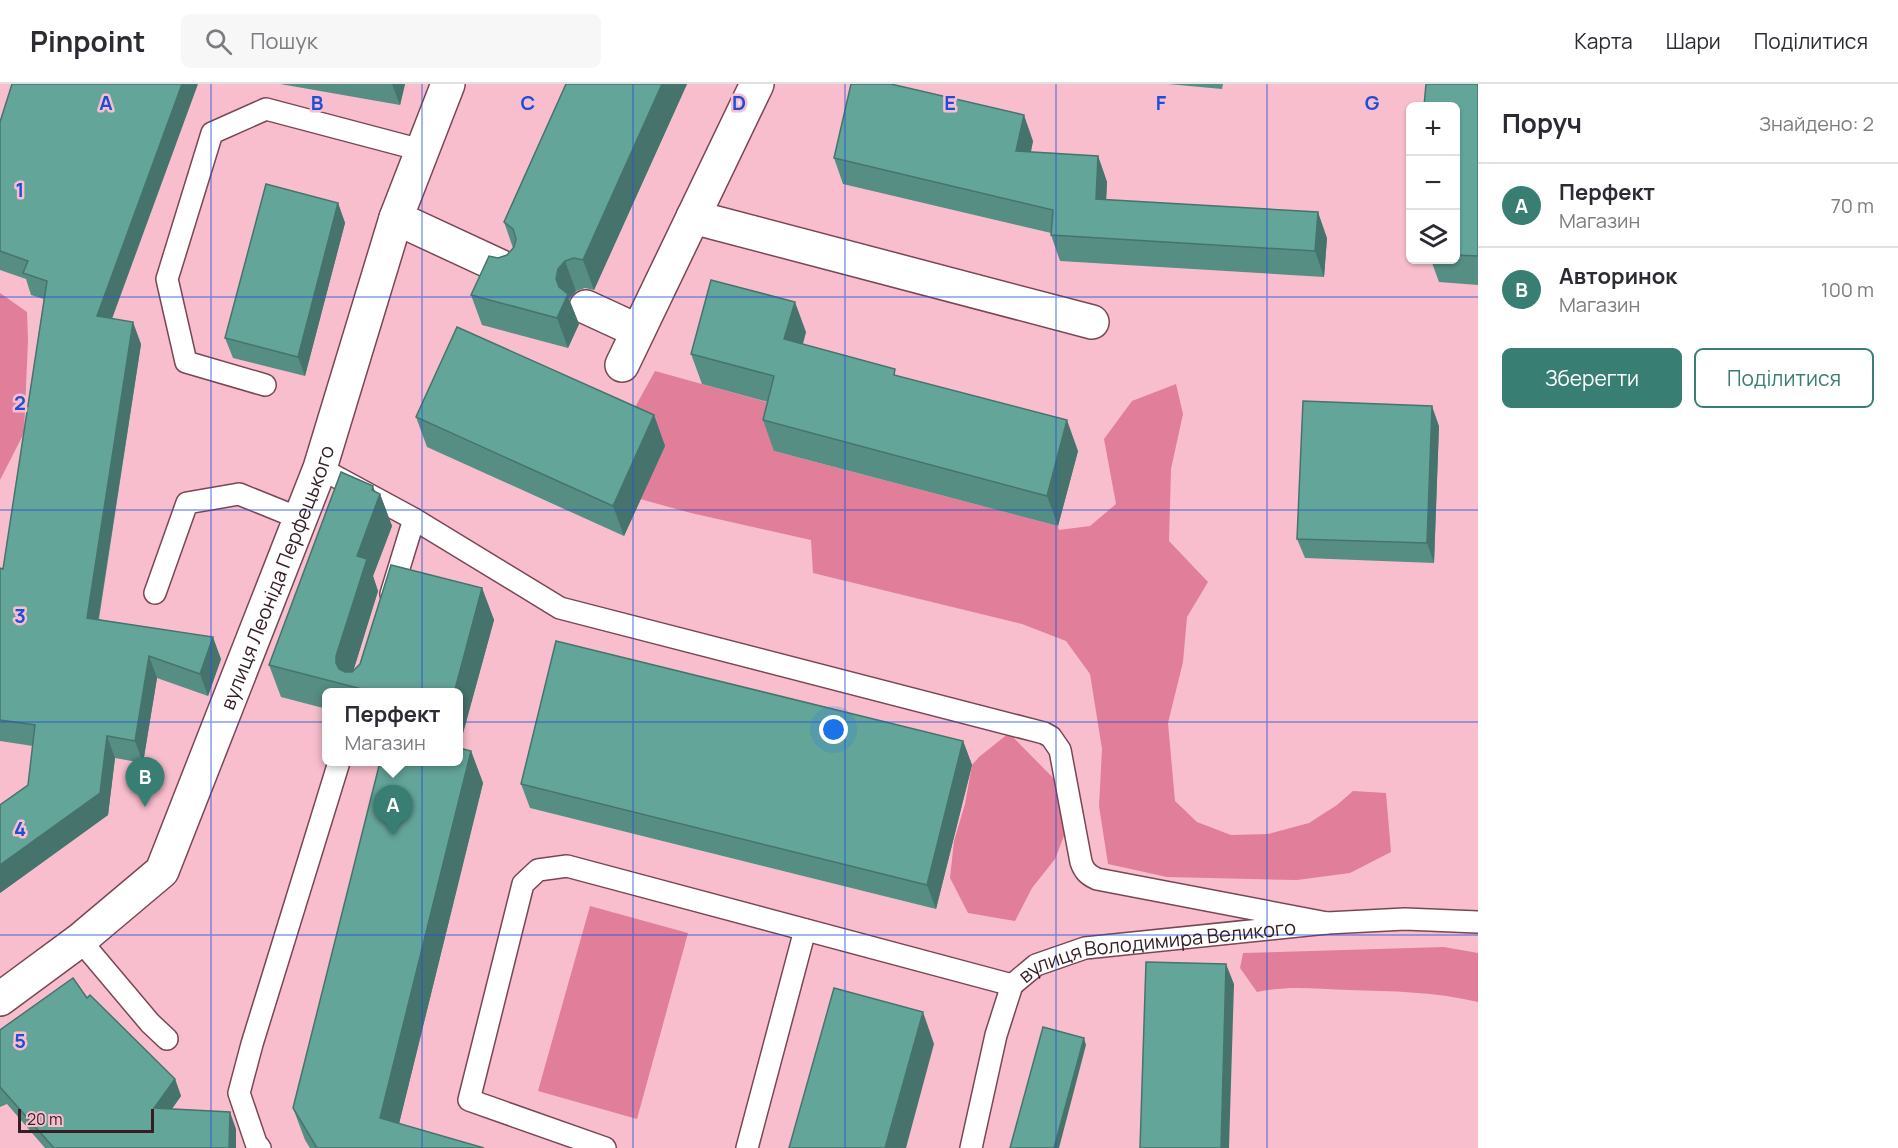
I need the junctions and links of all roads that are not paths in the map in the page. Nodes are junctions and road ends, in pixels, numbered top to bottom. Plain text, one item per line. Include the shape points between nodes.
1 (448, 84) edge
2 (757, 84) edge
3 (421, 150) junction
4 (693, 217) junction
5 (396, 218) junction
6 (507, 270) edge
7 (586, 307) dead end
8 (1092, 322) dead end
9 (638, 331) junction
10 (622, 365) dead end
11 (265, 385) dead end
12 (320, 468) junction
13 (301, 519) junction
14 (414, 519) junction
15 (155, 593) dead end
16 (384, 616) edge
17 (338, 766) edge
18 (1478, 922) edge
19 (1327, 923) junction
20 (805, 930) junction
21 (80, 940) junction
22 (1012, 985) junction
23 (4, 988) edge
24 (167, 1039) dead end
25 (257, 1146) edge
26 (605, 1148) edge
27 (747, 1148) edge
28 (971, 1148) edge

1 - 3 street, вулиця Леоніда Перфецького
2 - 4 street
3 - 5 street, вулиця Леоніда Перфецького
3 - 11 lane via 266,109 212,133 167,279 186,362
4 - 8 street
4 - 9 street
5 - 6 street
5 - 12 street, вулиця Леоніда Перфецького
7 - 9 street
9 - 10 street
12 - 13 street, вулиця Леоніда Перфецького
12 - 14 lane
13 - 15 lane via 239,494 187,503
13 - 21 street, вулиця Леоніда Перфецького via 162,871
14 - 16 lane
14 - 19 lane via 560,608 1044,733 1060,750 1081,862 1090,876
17 - 25 lane via 239,1093
18 - 19 lane, вулиця Володимира Великого via 1405,919
19 - 22 lane, вулиця Володимира Великого via 1085,948 1036,965
20 - 22 lane, вулиця Володимира Великого
20 - 26 lane, вулиця Володимира Великого via 567,866 538,870 523,884 469,1100
20 - 27 lane
21 - 23 street, вулиця Леоніда Перфецького
21 - 24 lane
22 - 28 lane via 996,1035

